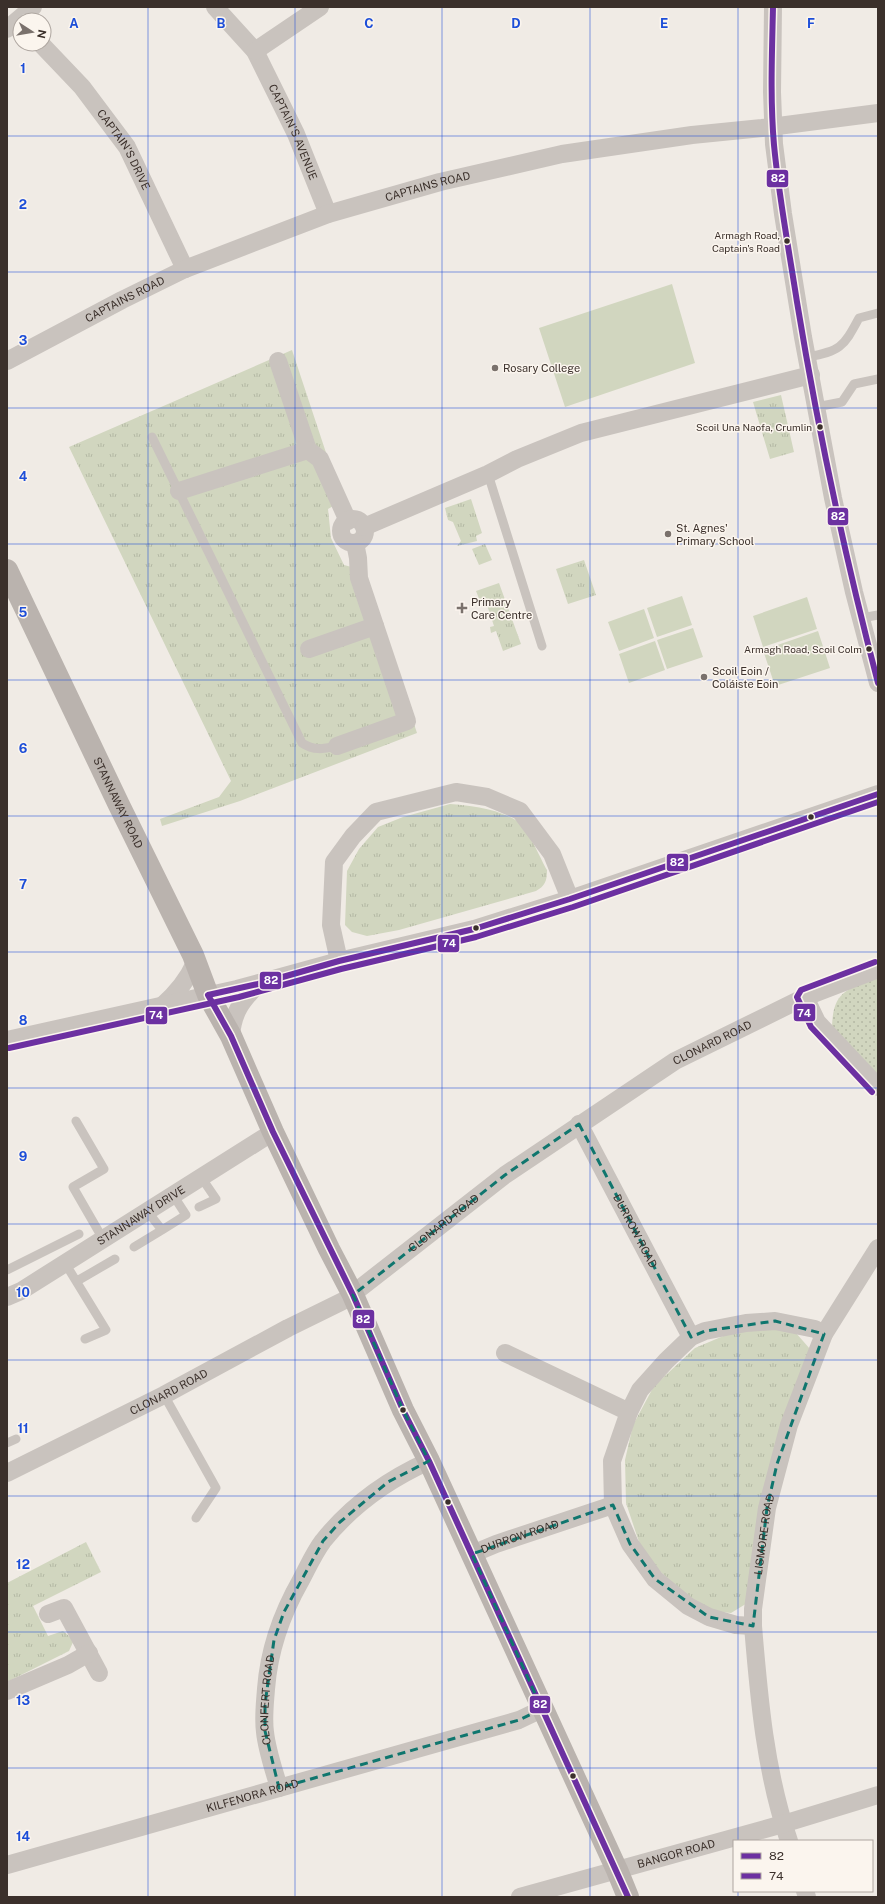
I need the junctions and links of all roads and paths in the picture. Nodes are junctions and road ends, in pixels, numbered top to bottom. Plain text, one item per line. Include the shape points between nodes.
1 (215, 7) edge
2 (320, 7) edge
3 (773, 7) edge
4 (255, 51) junction
5 (49, 52) edge
6 (878, 113) edge
7 (773, 126) junction
8 (328, 214) junction
9 (185, 269) junction
10 (878, 314) edge
11 (807, 357) junction
12 (7, 361) edge
13 (278, 361) dead end
14 (811, 375) junction
15 (878, 379) edge
16 (816, 407) junction
17 (152, 437) dead end
18 (308, 450) junction
19 (488, 474) junction
20 (179, 491) junction
21 (356, 530) junction
22 (7, 570) edge
23 (878, 615) edge
24 (861, 618) junction
25 (375, 626) junction
26 (542, 646) dead end
27 (309, 649) dead end
28 (878, 683) edge
29 (337, 746) joint
30 (878, 794) edge
31 (570, 899) junction
32 (339, 961) junction
33 (195, 963) junction
34 (878, 969) edge
35 (258, 984) junction
36 (208, 996) junction
37 (805, 997) junction
38 (160, 1008) junction
39 (231, 1036) junction
40 (7, 1040) edge
41 (878, 1087) edge
42 (76, 1121) dead end
43 (579, 1124) junction
44 (274, 1132) junction
45 (200, 1177) junction
46 (172, 1195) junction
47 (199, 1207) dead end
48 (147, 1211) junction
49 (162, 1230) junction
50 (79, 1234) dead end
51 (103, 1239) junction
52 (134, 1247) dead end
53 (878, 1248) edge
54 (115, 1259) dead end
55 (65, 1263) junction
56 (7, 1270) edge
57 (77, 1282) junction
58 (353, 1295) junction
59 (7, 1297) edge
60 (824, 1334) junction
61 (691, 1337) junction
62 (85, 1339) dead end
63 (505, 1353) dead end
64 (164, 1395) junction
65 (629, 1412) junction
66 (16, 1439) dead end
67 (7, 1443) edge
68 (429, 1461) junction
69 (7, 1473) edge
70 (613, 1505) junction
71 (196, 1518) dead end
72 (472, 1554) junction
73 (48, 1614) dead end
74 (752, 1626) junction
75 (89, 1653) junction
76 (99, 1673) dead end
77 (7, 1691) edge
78 (542, 1709) junction
79 (279, 1788) junction
80 (878, 1795) edge
81 (783, 1824) junction
82 (789, 1840) edge
83 (7, 1865) edge
84 (617, 1870) junction
85 (520, 1897) edge
86 (628, 1897) edge

1 - 4 street, CAPTAIN'S AVENUE
2 - 4 street
3 - 7 street
4 - 8 street, CAPTAIN'S AVENUE via 296,134
5 - 9 street, CAPTAIN'S DRIVE via 82,87 127,147
6 - 7 street, CAPTAINS ROAD
7 - 8 street, CAPTAINS ROAD via 562,154 440,182
7 - 11 street via 783,214
8 - 9 street, CAPTAINS ROAD
9 - 12 street, CAPTAINS ROAD
10 - 11 lane via 859,318 847,341 830,353
11 - 14 street
13 - 18 street
14 - 16 street
14 - 19 street via 581,433 517,459
15 - 16 lane via 854,384 842,402
16 - 24 street via 834,503
17 - 20 lane
18 - 20 street
18 - 21 street via 320,459
19 - 21 street
19 - 26 lane
20 - 29 lane via 302,743 317,750
21 - 25 street via 359,578
22 - 33 street, STANNAWAY ROAD
23 - 24 lane
24 - 28 street
25 - 27 street
25 - 29 street via 407,721
30 - 31 street
31 - 32 street via 474,929
31 - 32 street via 552,854 520,811 487,797 456,792 376,812 353,836 334,862 331,925
32 - 35 street
33 - 36 street, STANNAWAY ROAD
33 - 38 street via 191,974 176,994
34 - 37 street, CLONARD ROAD
35 - 36 street
35 - 39 street via 237,1009
36 - 38 street
36 - 39 street, STANNAWAY ROAD
37 - 41 street via 817,1022
37 - 43 street, CLONARD ROAD via 675,1061
38 - 40 street
39 - 44 street, STANNAWAY ROAD
42 - 51 lane via 104,1169 73,1187
43 - 58 street, CLONARD ROAD via 505,1175
43 - 61 street, DURROW ROAD
44 - 45 street, STANNAWAY DRIVE
44 - 58 street, STANNAWAY ROAD
45 - 46 street, STANNAWAY DRIVE
45 - 47 lane via 216,1199
46 - 48 street, STANNAWAY DRIVE
46 - 49 lane via 186,1215
48 - 49 lane
48 - 51 street, STANNAWAY DRIVE
49 - 52 lane
50 - 56 lane
51 - 55 street, STANNAWAY DRIVE
53 - 60 street, LISMORE ROAD
54 - 57 lane
55 - 57 lane
55 - 59 street, STANNAWAY DRIVE
57 - 62 lane via 106,1330
58 - 64 street, CLONARD ROAD
58 - 68 street, STANNAWAY ROAD via 403,1410
60 - 61 street via 815,1329 774,1321 746,1323 705,1331
60 - 74 street, LISMORE ROAD via 801,1391 777,1464 767,1508
61 - 65 street via 666,1360 640,1390
63 - 65 street
64 - 69 street, CLONARD ROAD
64 - 71 lane via 216,1488
65 - 70 street via 612,1461
66 - 67 lane
68 - 72 street, STANNAWAY ROAD
68 - 79 street, CLONFERT ROAD via 388,1482 340,1522 323,1541 284,1612 274,1640 268,1670 265,1711 265,1731
70 - 72 street, DURROW ROAD
70 - 74 street via 630,1544 655,1579 688,1606 709,1617 736,1625
72 - 78 street, STANNAWAY ROAD
73 - 75 street via 64,1608
74 - 81 street, LISMORE ROAD via 763,1736
75 - 76 street
75 - 77 street via 68,1666
78 - 79 street, KILFENORA ROAD via 519,1720
78 - 84 street, STANNAWAY ROAD
79 - 83 street, KILFENORA ROAD
80 - 81 street, BANGOR ROAD
81 - 82 street, LISMORE ROAD
81 - 84 street, BANGOR ROAD
84 - 85 street, BANGOR ROAD
84 - 86 street, STANNAWAY ROAD

